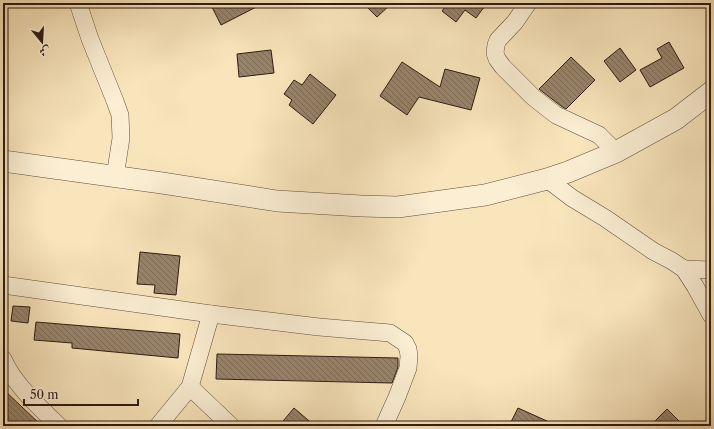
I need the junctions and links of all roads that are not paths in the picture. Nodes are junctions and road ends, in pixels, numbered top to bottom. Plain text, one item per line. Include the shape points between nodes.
1 (78, 3) edge
2 (528, 3) edge
3 (711, 92) edge
4 (616, 152) junction
5 (3, 162) edge
6 (115, 177) junction
7 (547, 179) junction
8 (684, 269) junction
9 (711, 270) edge
10 (3, 285) edge
11 (211, 314) junction
12 (711, 315) edge
13 (3, 358) edge
14 (190, 387) junction
15 (59, 426) edge
16 (158, 426) edge
17 (231, 426) edge
18 (384, 426) edge

1 - 6 street via 120,115 121,138
2 - 4 street via 498,40 495,53 497,59 533,97 556,115 599,135
3 - 4 street via 676,119
4 - 7 street
5 - 6 street
6 - 7 street via 277,201 398,207 485,195
7 - 8 street via 572,198
8 - 9 street
8 - 12 street
10 - 11 street
11 - 14 street
11 - 18 street via 390,333 400,339 408,349 408,368
13 - 15 street via 25,392
14 - 16 street
14 - 17 street

